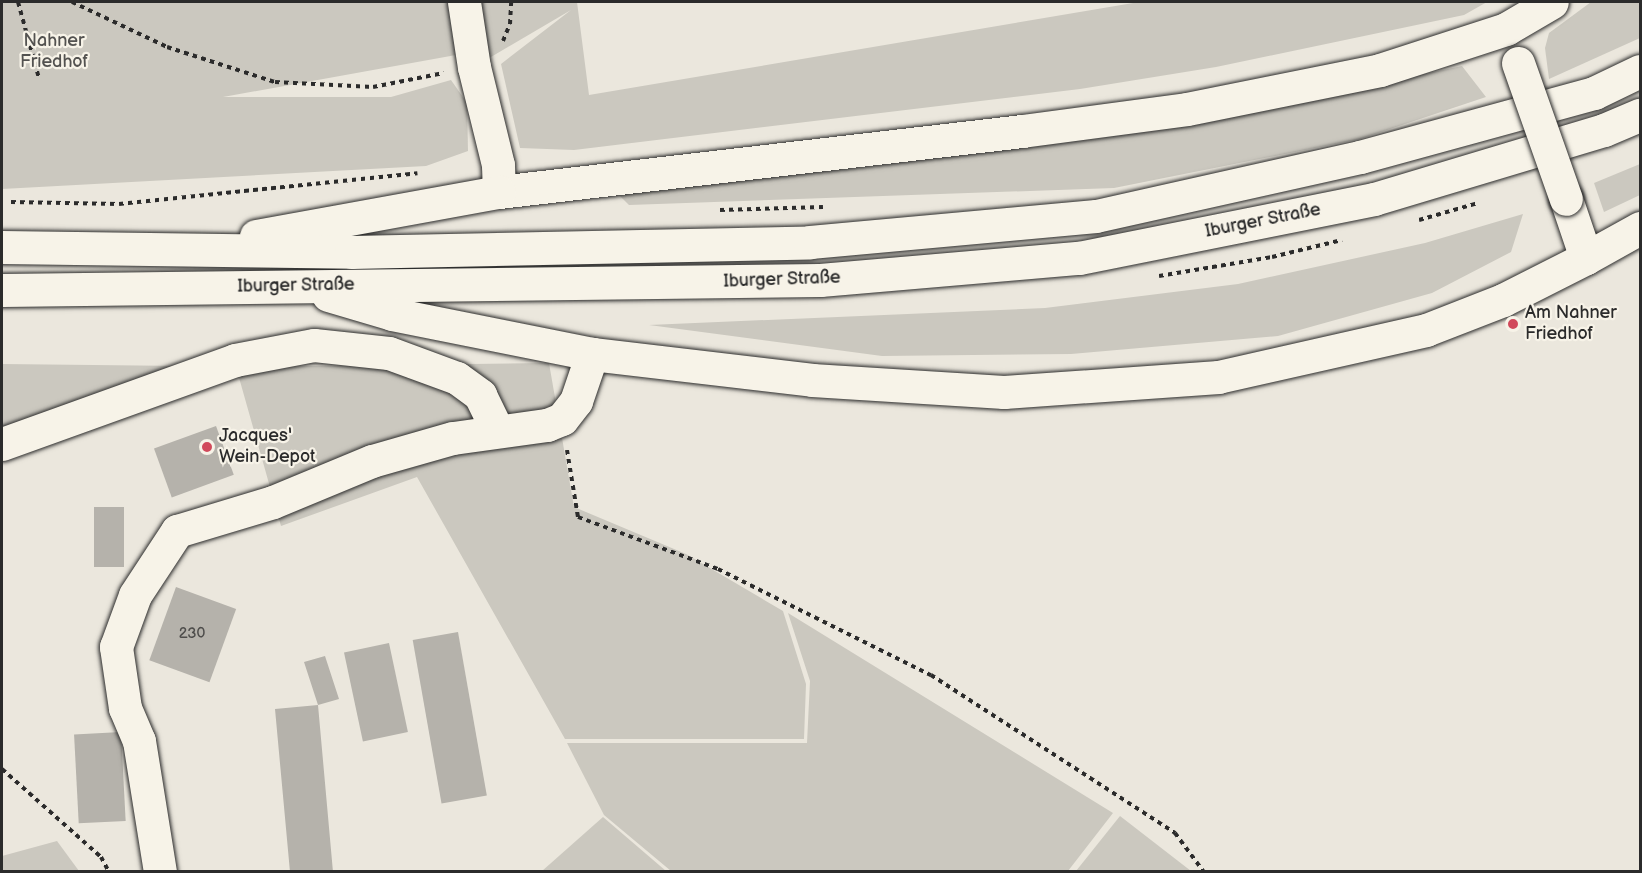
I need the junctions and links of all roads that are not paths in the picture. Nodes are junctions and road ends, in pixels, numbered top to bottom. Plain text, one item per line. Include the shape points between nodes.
1 (464, 2) edge
2 (1552, 2) edge
3 (1506, 29) junction
4 (1641, 71) edge
5 (1641, 115) edge
6 (499, 192) junction
7 (1641, 228) edge
8 (2, 247) edge
9 (186, 249) junction
10 (1586, 258) junction
11 (298, 286) junction
12 (2, 290) edge
13 (592, 354) junction
14 (497, 430) junction
15 (2, 444) edge
16 (160, 872) edge

1 - 6 main road via 474,66 498,165
2 - 3 main road
3 - 6 main road via 1380,70 1187,109
3 - 10 main road, bridge
4 - 9 main road, Iburger Straße via 1594,93 1360,157 1096,216 810,242 351,252
5 - 11 main road, Iburger Straße via 1604,130 1374,198 1079,258 820,280
6 - 9 main road
7 - 10 main road
8 - 9 main road, Iburger Straße
10 - 13 main road via 1503,300 1426,330 1218,377 1004,392 812,380
11 - 12 main road, Iburger Straße
11 - 13 main road via 392,314
13 - 14 main road via 576,401 562,419 546,425
14 - 15 main road via 480,395 457,378 389,353 314,345 235,360
14 - 16 main road via 372,460 273,502 177,531 135,596 116,647 125,708 139,741

